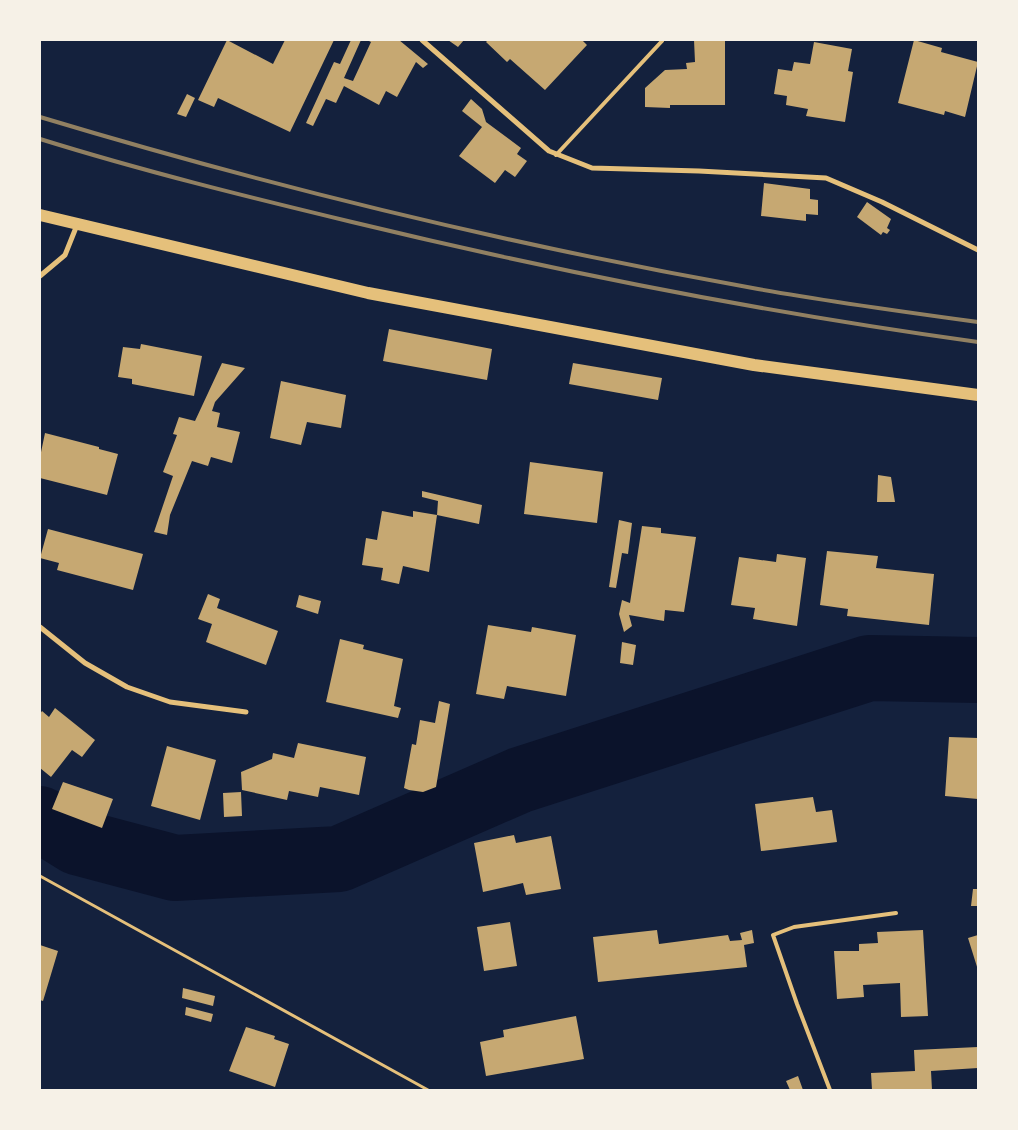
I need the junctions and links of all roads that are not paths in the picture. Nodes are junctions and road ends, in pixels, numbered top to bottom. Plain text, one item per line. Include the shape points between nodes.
1 (422, 40) edge
2 (662, 40) edge
3 (556, 154) junction
4 (40, 215) edge
5 (78, 224) junction
6 (978, 250) edge
7 (40, 276) edge
8 (978, 395) edge
9 (40, 627) edge
10 (246, 712) dead end
11 (896, 913) dead end
12 (830, 1090) edge

1 - 3 street
2 - 3 lane
3 - 6 street via 592,168 826,178
4 - 5 main road
5 - 7 street via 65,255
5 - 8 main road via 368,292 680,352
9 - 10 street via 85,663 127,687 170,702
11 - 12 lane via 794,927 773,935

